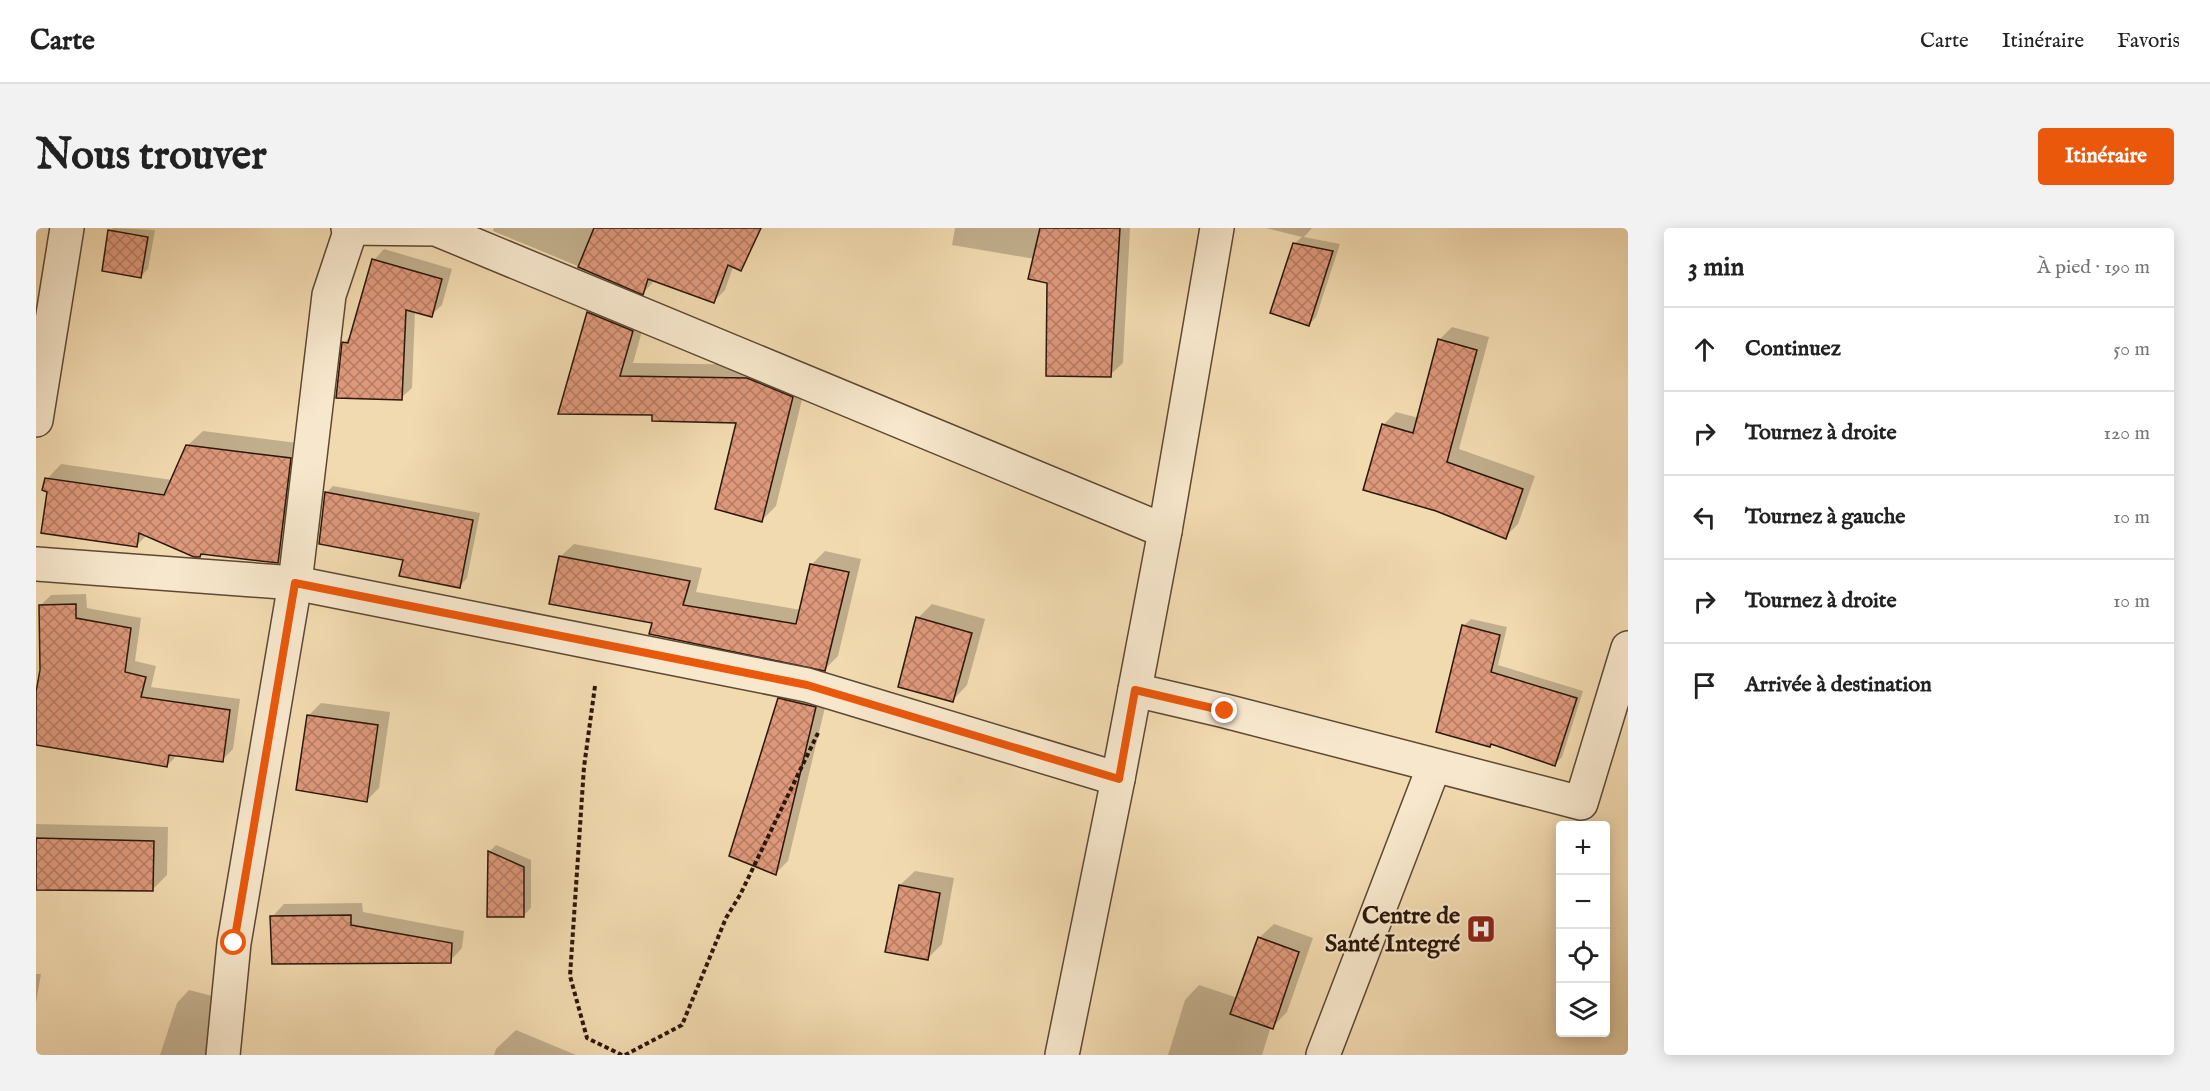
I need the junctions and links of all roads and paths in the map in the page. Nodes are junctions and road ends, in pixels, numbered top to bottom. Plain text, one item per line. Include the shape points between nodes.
1 (67, 228) edge
2 (1217, 228) edge
3 (350, 229) edge
4 (36, 420) edge
5 (1165, 531) junction
6 (36, 564) edge
7 (295, 583) junction
8 (601, 644) junction
9 (1628, 648) edge
10 (1135, 690) junction
11 (837, 694) junction
12 (1434, 766) junction
13 (1119, 779) junction
14 (223, 1055) edge
15 (623, 1055) edge
16 (1062, 1055) edge
17 (1323, 1055) edge

1 - 4 street
2 - 5 street
3 - 5 street via 436,229
3 - 7 street via 329,295
5 - 10 street
6 - 7 street
7 - 8 street
7 - 14 street via 234,943
8 - 11 street
8 - 15 path via 584,767 570,976 586,1038
9 - 12 street via 1581,803
10 - 12 street
10 - 13 street
11 - 13 street
11 - 15 path via 726,918 682,1025
12 - 17 street
13 - 16 street

